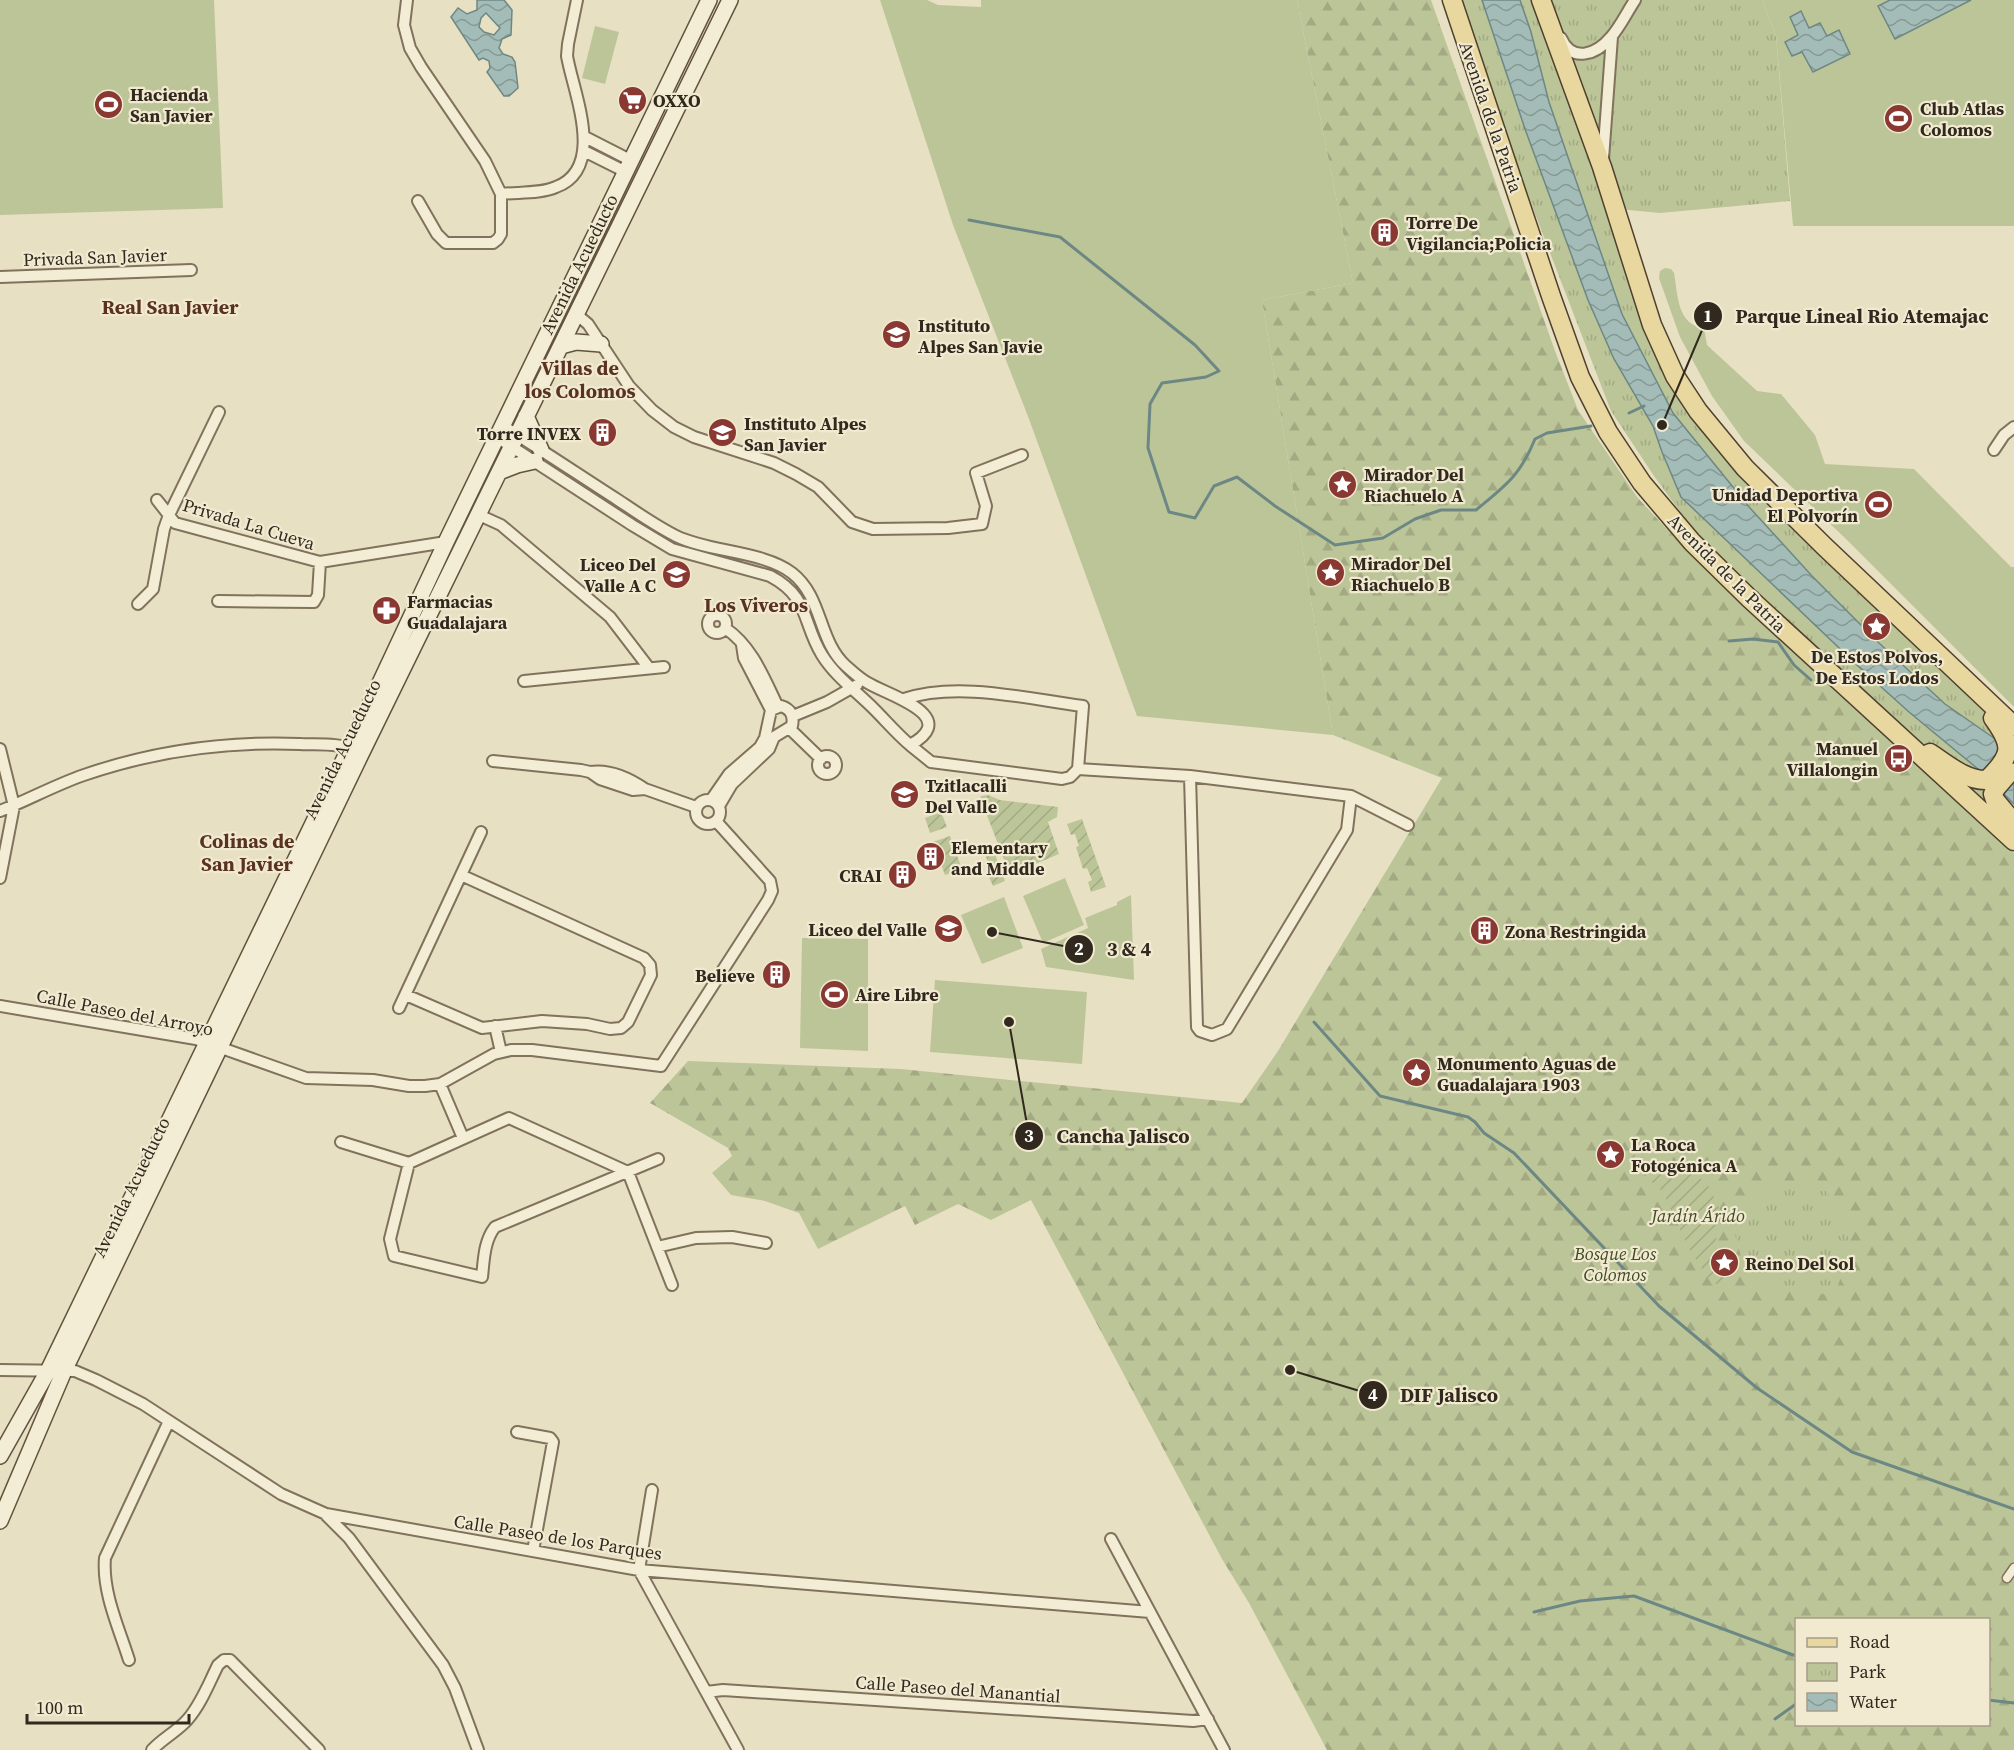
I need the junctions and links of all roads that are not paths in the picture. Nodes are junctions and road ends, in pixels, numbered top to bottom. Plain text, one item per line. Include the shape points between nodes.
1 (406, 0) edge
2 (578, 0) edge
3 (710, 0) edge
4 (730, 0) edge
5 (1452, 0) edge
6 (1542, 0) edge
7 (1635, 0) edge
8 (1612, 37) junction
9 (585, 137) junction
10 (584, 151) junction
11 (629, 166) junction
12 (1602, 167) junction
13 (501, 194) junction
14 (418, 201) dead end
15 (191, 270) dead end
16 (0, 277) edge
17 (576, 314) junction
18 (601, 344) junction
19 (561, 346) junction
20 (219, 412) dead end
21 (526, 416) junction
22 (2014, 427) edge
23 (500, 432) junction
24 (515, 441) junction
25 (1994, 450) dead end
26 (1022, 455) dead end
27 (538, 456) junction
28 (499, 472) junction
29 (157, 500) dead end
30 (639, 514) junction
31 (479, 515) junction
32 (169, 516) junction
33 (454, 525) junction
34 (632, 525) junction
35 (470, 534) junction
36 (446, 542) junction
37 (744, 555) junction
38 (320, 562) junction
39 (742, 568) junction
40 (218, 601) dead end
41 (138, 604) dead end
42 (724, 628) dead end
43 (664, 667) dead end
44 (649, 668) junction
45 (861, 678) junction
46 (524, 681) dead end
47 (850, 686) junction
48 (904, 699) junction
49 (775, 708) junction
50 (792, 714) junction
51 (790, 729) junction
52 (2012, 734) edge
53 (1898, 736) junction
54 (910, 745) junction
55 (0, 749) edge
56 (356, 749) junction
57 (821, 759) dead end
58 (493, 760) dead end
59 (2014, 768) edge
60 (1078, 769) junction
61 (1190, 776) junction
62 (1351, 796) junction
63 (715, 803) junction
64 (14, 806) junction
65 (696, 807) junction
66 (0, 811) edge
67 (2009, 818) edge
68 (716, 821) junction
69 (1408, 825) dead end
70 (481, 832) dead end
71 (2014, 841) edge
72 (461, 875) junction
73 (0, 878) edge
74 (406, 995) junction
75 (0, 1006) edge
76 (399, 1008) dead end
77 (495, 1026) junction
78 (213, 1045) junction
79 (501, 1052) junction
80 (440, 1084) junction
81 (463, 1138) junction
82 (340, 1142) dead end
83 (658, 1159) dead end
84 (409, 1163) junction
85 (628, 1172) junction
86 (766, 1243) dead end
87 (657, 1247) junction
88 (672, 1285) dead end
89 (0, 1370) edge
90 (48, 1371) junction
91 (64, 1371) junction
92 (169, 1421) junction
93 (517, 1432) dead end
94 (0, 1456) edge
95 (652, 1490) dead end
96 (326, 1514) junction
97 (0, 1521) edge
98 (1111, 1539) dead end
99 (532, 1551) junction
100 (2014, 1568) edge
101 (639, 1570) junction
102 (2007, 1578) dead end
103 (1150, 1612) junction
104 (129, 1660) dead end
105 (705, 1692) junction
106 (1208, 1719) junction
107 (152, 1750) edge
108 (319, 1750) edge
109 (478, 1750) edge
110 (738, 1750) edge
111 (1224, 1750) edge

1 - 13 street via 404,25 410,48 485,161
2 - 9 street via 567,56
3 - 11 main road, Avenida Acueducto
4 - 17 main road, Avenida Acueducto
5 - 53 main road, Avenida de la Patria via 1580,377 1608,432 1642,483 1692,542
6 - 8 street via 1570,51 1588,54
6 - 12 main road
7 - 8 street
8 - 12 street
9 - 10 street
9 - 11 street
10 - 11 street
10 - 13 street via 574,173 559,186
11 - 23 main road, Avenida Acueducto
12 - 52 main road via 1652,325 1674,376 1698,411 1745,468 1938,652
13 - 14 street via 501,234 486,244 446,243
15 - 16 street, Privada San Javier
17 - 18 street
17 - 19 main road, Avenida Acueducto
18 - 19 main road via 576,342
18 - 26 street via 629,386 674,427 796,474 818,488 852,522 873,529 982,524 986,506 976,473
19 - 21 main road, Avenida Acueducto
20 - 32 street
21 - 24 main road, Avenida Acueducto
21 - 27 main road
22 - 25 street
23 - 24 street
23 - 33 main road, Avenida Acueducto
24 - 27 street
24 - 28 main road, Avenida Acueducto
27 - 28 main road
27 - 30 street
27 - 34 street
28 - 31 main road, Avenida Acueducto
29 - 32 street, Privada La Cueva
30 - 34 street
30 - 37 street via 676,537
31 - 35 main road, Avenida Acueducto
31 - 44 street via 501,525 610,617
32 - 38 street, Privada La Cueva via 175,523
32 - 41 street, Privada La Cueva via 153,589
33 - 35 main road
33 - 36 main road, Avenida Acueducto
34 - 39 street via 672,549
35 - 56 main road, Avenida Acueducto
36 - 38 street, Privada La Cueva
36 - 56 main road, Avenida Acueducto
37 - 39 street
37 - 45 street via 776,563 804,584 833,649 844,665
38 - 40 street, Privada La Cueva via 315,602
39 - 47 street via 770,576 793,592 804,608 821,654
42 - 49 street via 742,644 744,658
43 - 44 street
44 - 46 street
45 - 47 street
45 - 48 street
47 - 50 street
47 - 54 street
48 - 54 street via 923,713 928,723 921,739
48 - 60 street via 921,694 976,692 1083,706
49 - 50 street via 785,708
49 - 63 street via 760,747 729,774
50 - 51 street
51 - 57 street
51 - 63 street via 774,737 770,750
52 - 53 main road via 2003,763 1987,780 1978,781
53 - 71 main road, Avenida de la Patria
54 - 60 street via 932,762 1062,779
55 - 64 street
56 - 64 street via 238,743 162,753 82,776
56 - 78 main road, Avenida Acueducto
58 - 65 street via 590,772 603,770
59 - 67 main road via 1993,794
60 - 61 street
61 - 62 street
61 - 62 street via 1197,1027 1212,1035 1227,1029 1347,830
62 - 69 street
63 - 65 street via 705,800
63 - 68 street via 720,812
64 - 66 street
64 - 73 street
65 - 68 street via 700,822
68 - 79 street, Calle Paseo del Arroyo via 770,881 772,891 661,1066 532,1050
70 - 72 street
72 - 74 street
72 - 77 street via 644,958 650,965 651,975 628,1022 621,1028 542,1021
74 - 76 street
74 - 77 street via 482,1028
75 - 78 street, Calle Paseo del Arroyo
77 - 79 street
78 - 80 street, Calle Paseo del Arroyo via 306,1078 373,1080 409,1086
78 - 90 main road, Avenida Acueducto
78 - 91 main road, Avenida Acueducto
79 - 80 street, Calle Paseo del Arroyo
80 - 81 street
81 - 84 street
81 - 85 street via 509,1118
82 - 84 street
83 - 85 street
84 - 85 street via 390,1239 394,1256 482,1276 489,1234 495,1227
85 - 87 street
86 - 87 street via 732,1237 696,1238
87 - 88 street
89 - 90 street, Calle Paseo de los Parques
90 - 91 street, Calle Paseo de los Parques
90 - 94 main road, Avenida Acueducto
91 - 92 street, Calle Paseo de los Parques via 75,1371 117,1389
91 - 97 main road, Avenida Acueducto
92 - 96 street, Calle Paseo de los Parques via 281,1494
92 - 104 street via 105,1558 106,1587
93 - 99 street via 550,1438 553,1442
95 - 101 street
96 - 99 street, Calle Paseo de los Parques
96 - 109 street via 349,1538 442,1665 455,1688
98 - 103 street
99 - 101 street, Calle Paseo de los Parques
100 - 102 street
101 - 103 street, Calle Paseo de los Parques
101 - 105 street
103 - 106 street
105 - 106 street, Calle Paseo del Manantial
105 - 110 street
106 - 111 street
107 - 108 street via 186,1721 218,1665 230,1660

